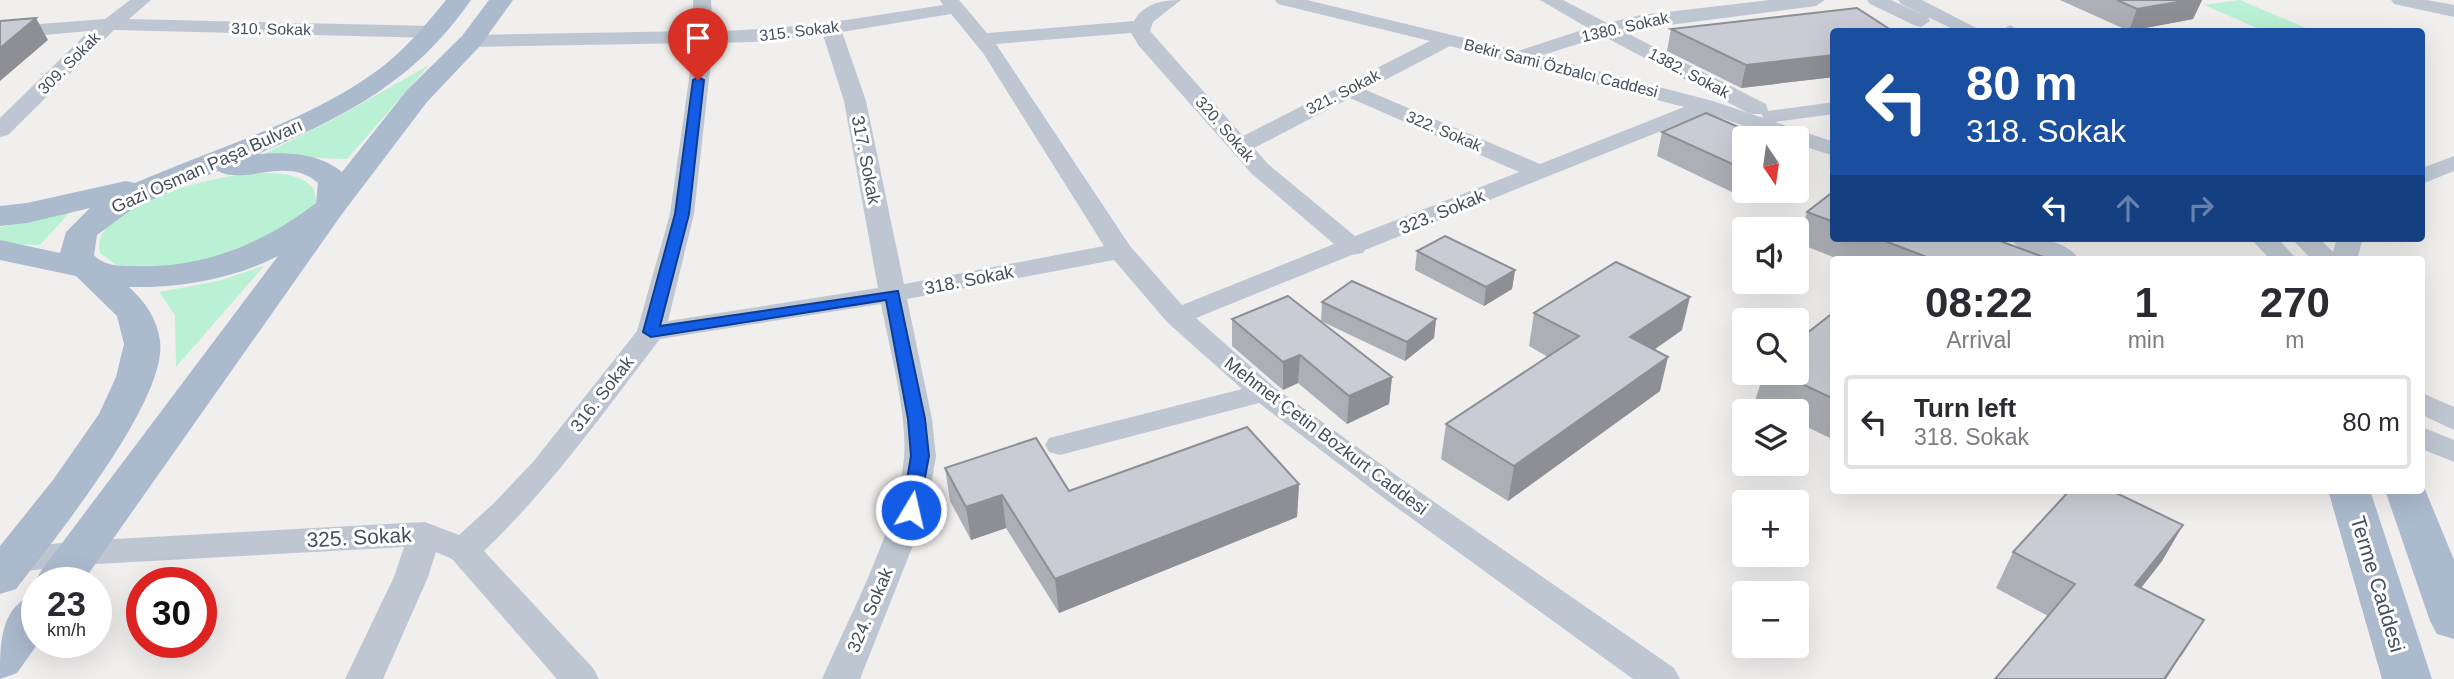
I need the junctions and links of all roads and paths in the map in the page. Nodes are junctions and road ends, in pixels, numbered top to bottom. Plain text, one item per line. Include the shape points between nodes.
1 (142, 0) edge
2 (459, 0) edge
3 (500, 0) edge
4 (702, 0) edge
5 (1172, 0) edge
6 (1284, 0) edge
7 (1549, 0) edge
8 (1816, 0) edge
9 (1876, 0) edge
10 (1907, 0) edge
11 (2400, 0) edge
12 (953, 4) edge
13 (2454, 10) edge
14 (109, 24) junction
15 (1142, 26) junction
16 (831, 28) junction
17 (1935, 28) edge
18 (1966, 28) edge
19 (1604, 29) junction
20 (433, 32) junction
21 (0, 33) edge
22 (704, 39) junction
23 (981, 39) junction
24 (1449, 40) junction
25 (471, 41) junction
26 (1519, 57) junction
27 (1349, 90) junction
28 (1705, 106) junction
29 (1830, 109) edge
30 (1772, 116) junction
31 (5, 121) edge
32 (1239, 147) junction
33 (1830, 147) edge
34 (1830, 148) edge
35 (2454, 163) edge
36 (1540, 172) junction
37 (2425, 176) edge
38 (173, 179) junction
39 (331, 207) junction
40 (0, 216) edge
41 (2031, 242) edge
42 (2267, 242) edge
43 (2308, 242) edge
44 (1354, 247) junction
45 (0, 250) edge
46 (1120, 251) junction
47 (2060, 256) edge
48 (2281, 256) edge
49 (2323, 256) edge
50 (91, 270) junction
51 (893, 294) junction
52 (1177, 316) junction
53 (651, 332) junction
54 (1264, 393) junction
55 (2425, 404) edge
56 (2454, 420) edge
57 (2425, 438) edge
58 (1060, 445) dead end
59 (2454, 452) edge
60 (2350, 494) edge
61 (2407, 494) edge
62 (425, 534) junction
63 (464, 550) junction
64 (78, 554) junction
65 (4, 566) edge
66 (69, 567) edge
67 (2454, 621) edge
68 (21, 632) edge
69 (0, 660) edge
70 (364, 679) edge
71 (580, 679) edge
72 (841, 679) edge
73 (1661, 679) edge
74 (2407, 679) edge

1 - 14 street, 309. Sokak
2 - 20 main road, Gazi Osman Paşa Bulvarı
3 - 25 main road
4 - 22 street, 316. Sokak
5 - 15 street via 1144,19
6 - 24 street, Bekir Sami Özbalcı Caddesi
7 - 19 street, 1382. Sokak
8 - 19 street, 1380. Sokak via 1691,13
9 - 17 street
10 - 18 street
11 - 13 street
12 - 16 street, 315. Sokak
12 - 23 street, Mehmet Çetin Bozkurt Caddesi
14 - 20 street, 310. Sokak
14 - 21 street, 310. Sokak
14 - 31 street, 309. Sokak
15 - 23 street
15 - 32 street, 320. Sokak via 1146,42
16 - 22 street, 315. Sokak
16 - 51 street, 317. Sokak via 855,101
19 - 26 street, 1380. Sokak
19 - 30 street, 1382. Sokak
20 - 38 main road, Gazi Osman Paşa Bulvarı via 399,68 372,86 289,130
22 - 25 street, 315. Sokak
22 - 53 street, 316. Sokak via 682,214
23 - 46 street, Mehmet Çetin Bozkurt Caddesi
24 - 26 street, Bekir Sami Özbalcı Caddesi
24 - 27 street, 321. Sokak
25 - 39 main road via 417,96
26 - 28 street, Bekir Sami Özbalcı Caddesi
27 - 32 street, 321. Sokak
27 - 36 street, 322. Sokak
28 - 34 street, Bekir Sami Özbalcı Caddesi
28 - 36 street, 323. Sokak
29 - 30 street
30 - 33 street, 1382. Sokak
32 - 44 street, 320. Sokak
35 - 37 street
36 - 44 street, 323. Sokak
38 - 39 main road via 250,163 299,164 321,170 334,181
38 - 40 main road
38 - 50 main road, Gazi Osman Paşa Bulvarı via 117,204 83,231 75,249
39 - 50 main road via 292,237 217,266 136,277
39 - 64 main road
41 - 47 street
42 - 48 street
43 - 49 street
44 - 52 street, 323. Sokak
45 - 50 main road
46 - 51 street, 318. Sokak
46 - 52 street, Mehmet Çetin Bozkurt Caddesi
50 - 65 main road, Gazi Osman Paşa Bulvarı via 137,319 142,341 136,373 121,409 81,475
51 - 53 street, 318. Sokak
51 - 72 street, 324. Sokak via 920,456 911,510
52 - 54 street, Mehmet Çetin Bozkurt Caddesi
53 - 63 street, 316. Sokak via 544,470
54 - 58 street
54 - 73 street, Mehmet Çetin Bozkurt Caddesi
55 - 56 street
57 - 59 street
60 - 74 main road, Terme Caddesi
61 - 67 main road
62 - 63 street, 325. Sokak
62 - 64 street, 325. Sokak
62 - 70 street via 411,577
63 - 71 street, 325. Sokak
64 - 65 street, 325. Sokak
64 - 66 main road
68 - 69 main road

